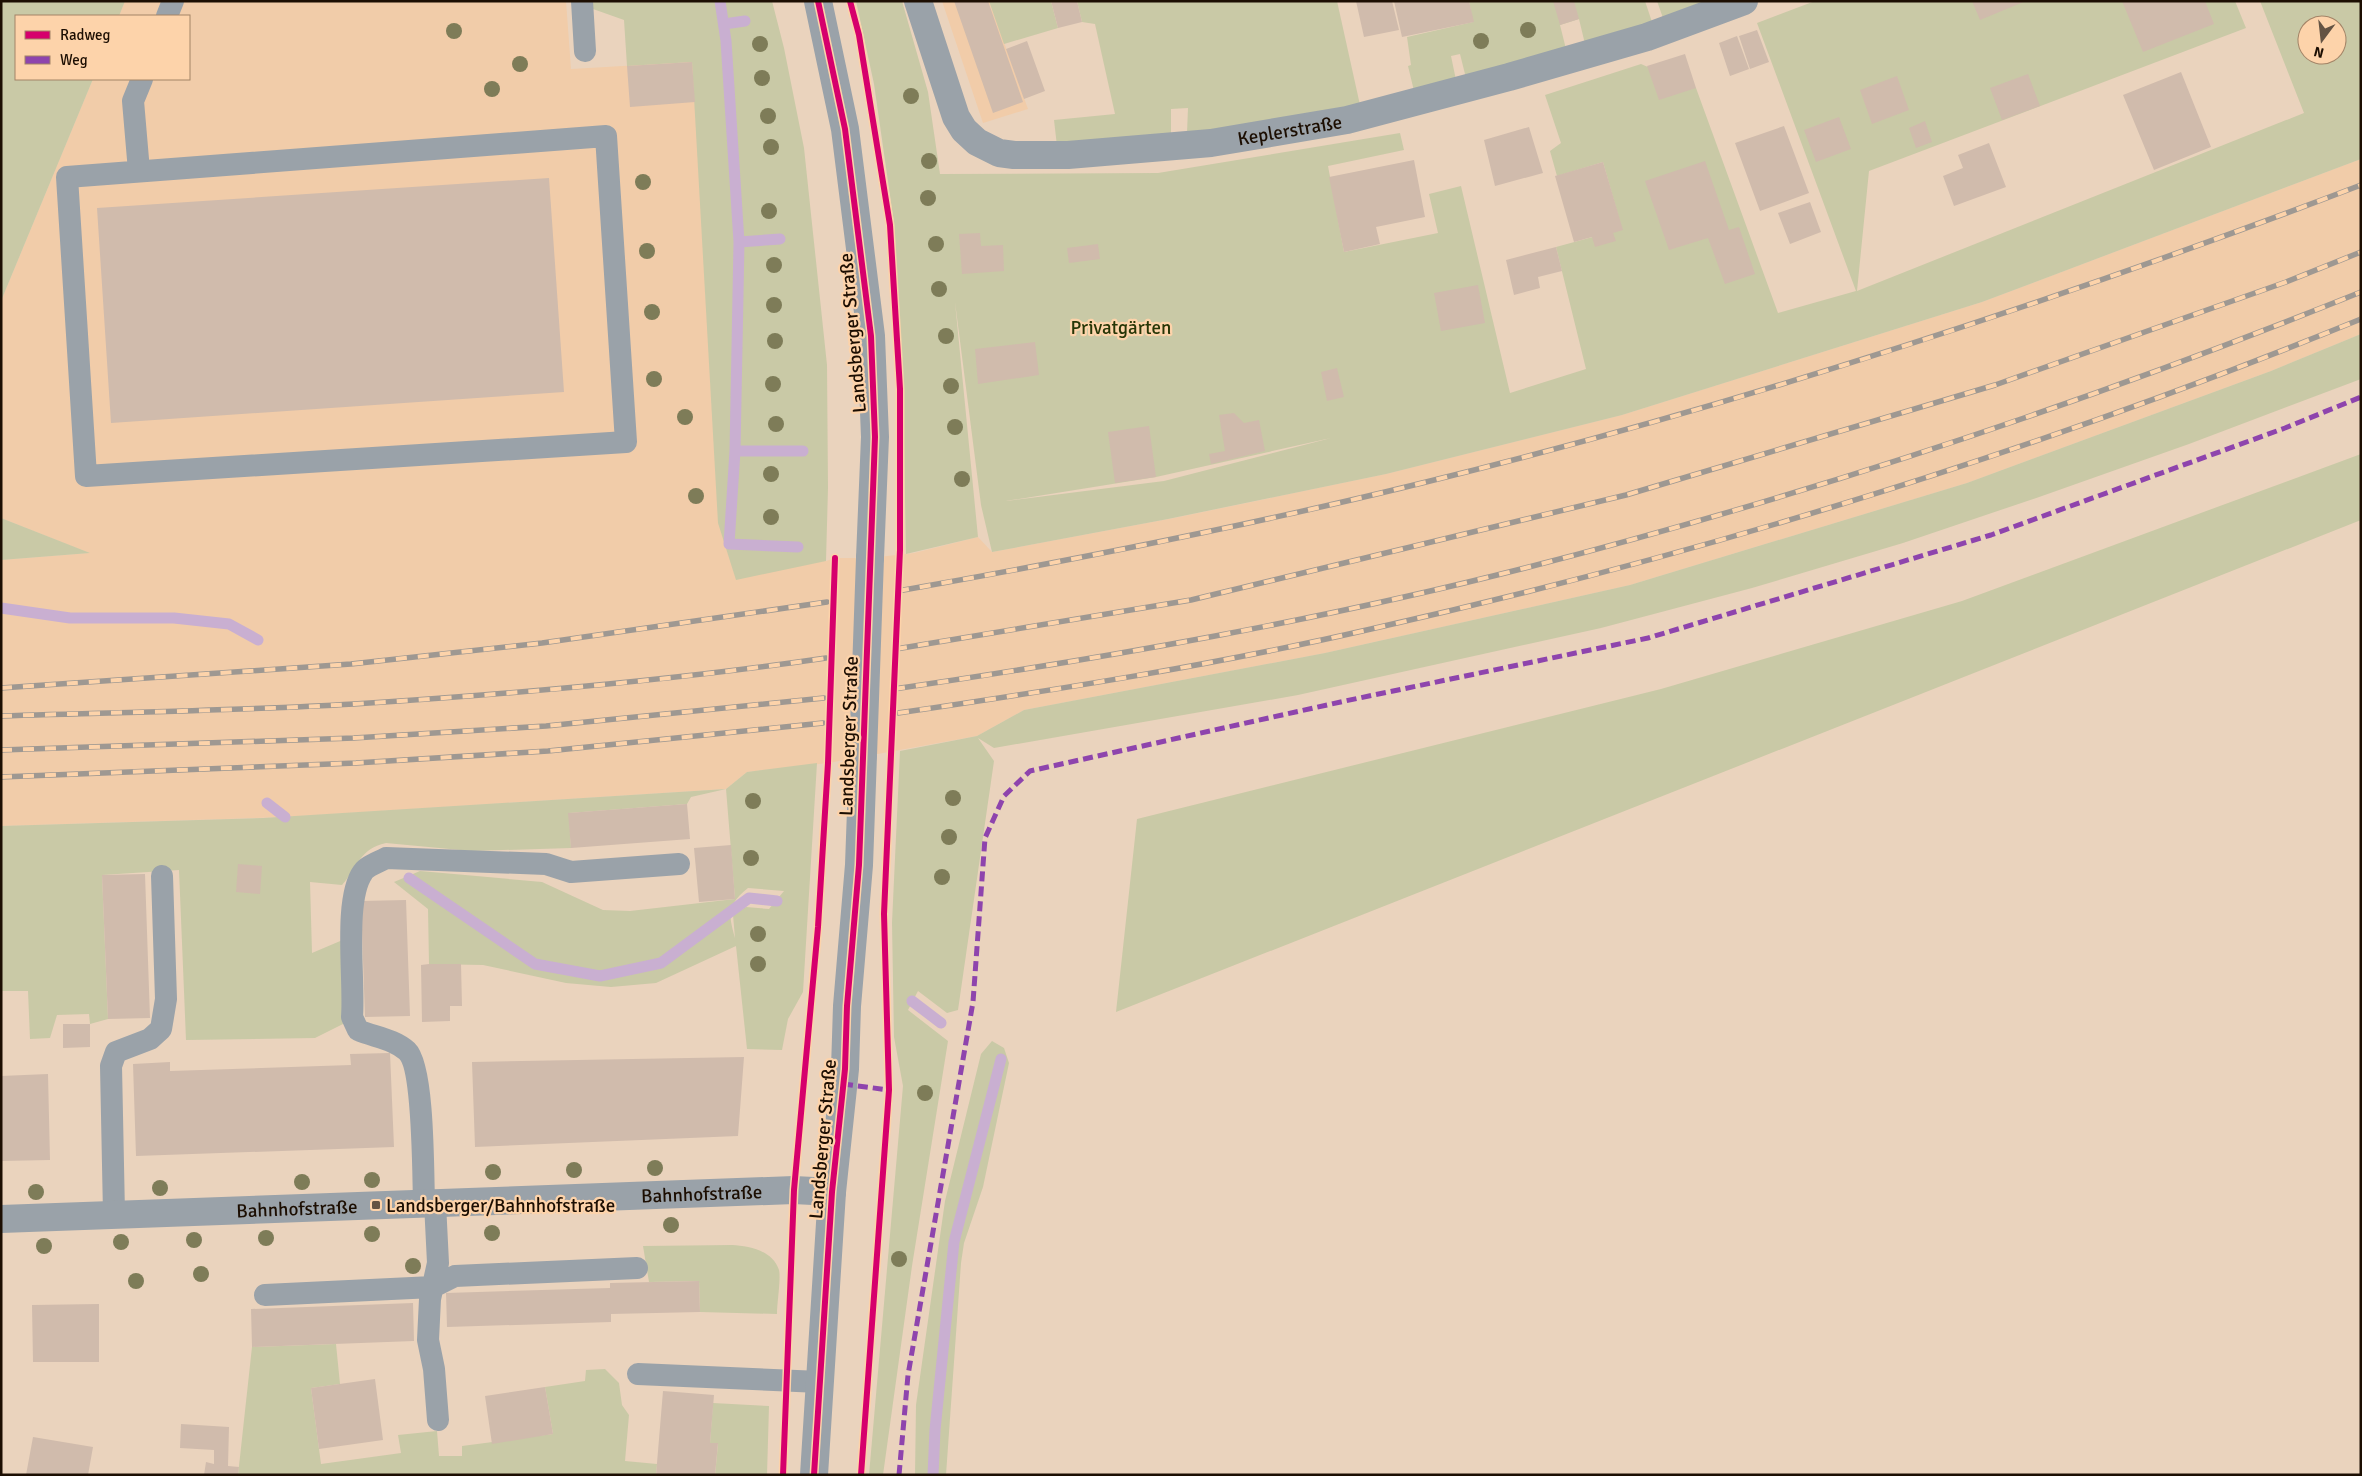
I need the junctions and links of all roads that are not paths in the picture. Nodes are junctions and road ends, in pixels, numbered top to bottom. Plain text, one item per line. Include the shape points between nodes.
1 (174, 1) edge
2 (582, 1) edge
3 (818, 1) edge
4 (918, 1) edge
5 (1744, 1) edge
6 (168, 15) edge
7 (585, 51) dead end
8 (142, 80) edge
9 (139, 171) junction
10 (679, 864) dead end
11 (162, 876) dead end
12 (832, 1192) junction
13 (429, 1203) junction
14 (114, 1214) junction
15 (1, 1219) edge
16 (637, 1268) dead end
17 (433, 1287) junction
18 (265, 1295) dead end
19 (638, 1374) dead end
20 (820, 1382) junction
21 (438, 1420) dead end
22 (814, 1475) edge

1 - 6 lane
2 - 7 lane
3 - 12 street, Landsberger Straße, bridge via 845,129 871,336 875,437 859,865 845,1069
4 - 5 street, Keplerstraße via 956,117 964,130 977,142 999,154 1030,156 1068,156 1211,143 1347,120 1578,58 1647,37
8 - 9 lane via 134,101
9 - 9 lane via 606,136 626,442 86,476 67,177
10 - 13 lane via 571,872 546,864 386,858 364,870 352,905 352,1017 358,1030 393,1042 409,1052 418,1077
11 - 14 lane via 166,999 162,1029 150,1039 116,1052 110,1066
12 - 13 street, Bahnhofstraße via 794,1190
12 - 20 street, Landsberger Straße
13 - 14 street, Bahnhofstraße
13 - 17 lane via 438,1263
14 - 15 street, Bahnhofstraße
16 - 17 lane via 455,1276
17 - 18 lane
17 - 21 lane via 428,1340
19 - 20 lane
20 - 22 street, Landsberger Straße

